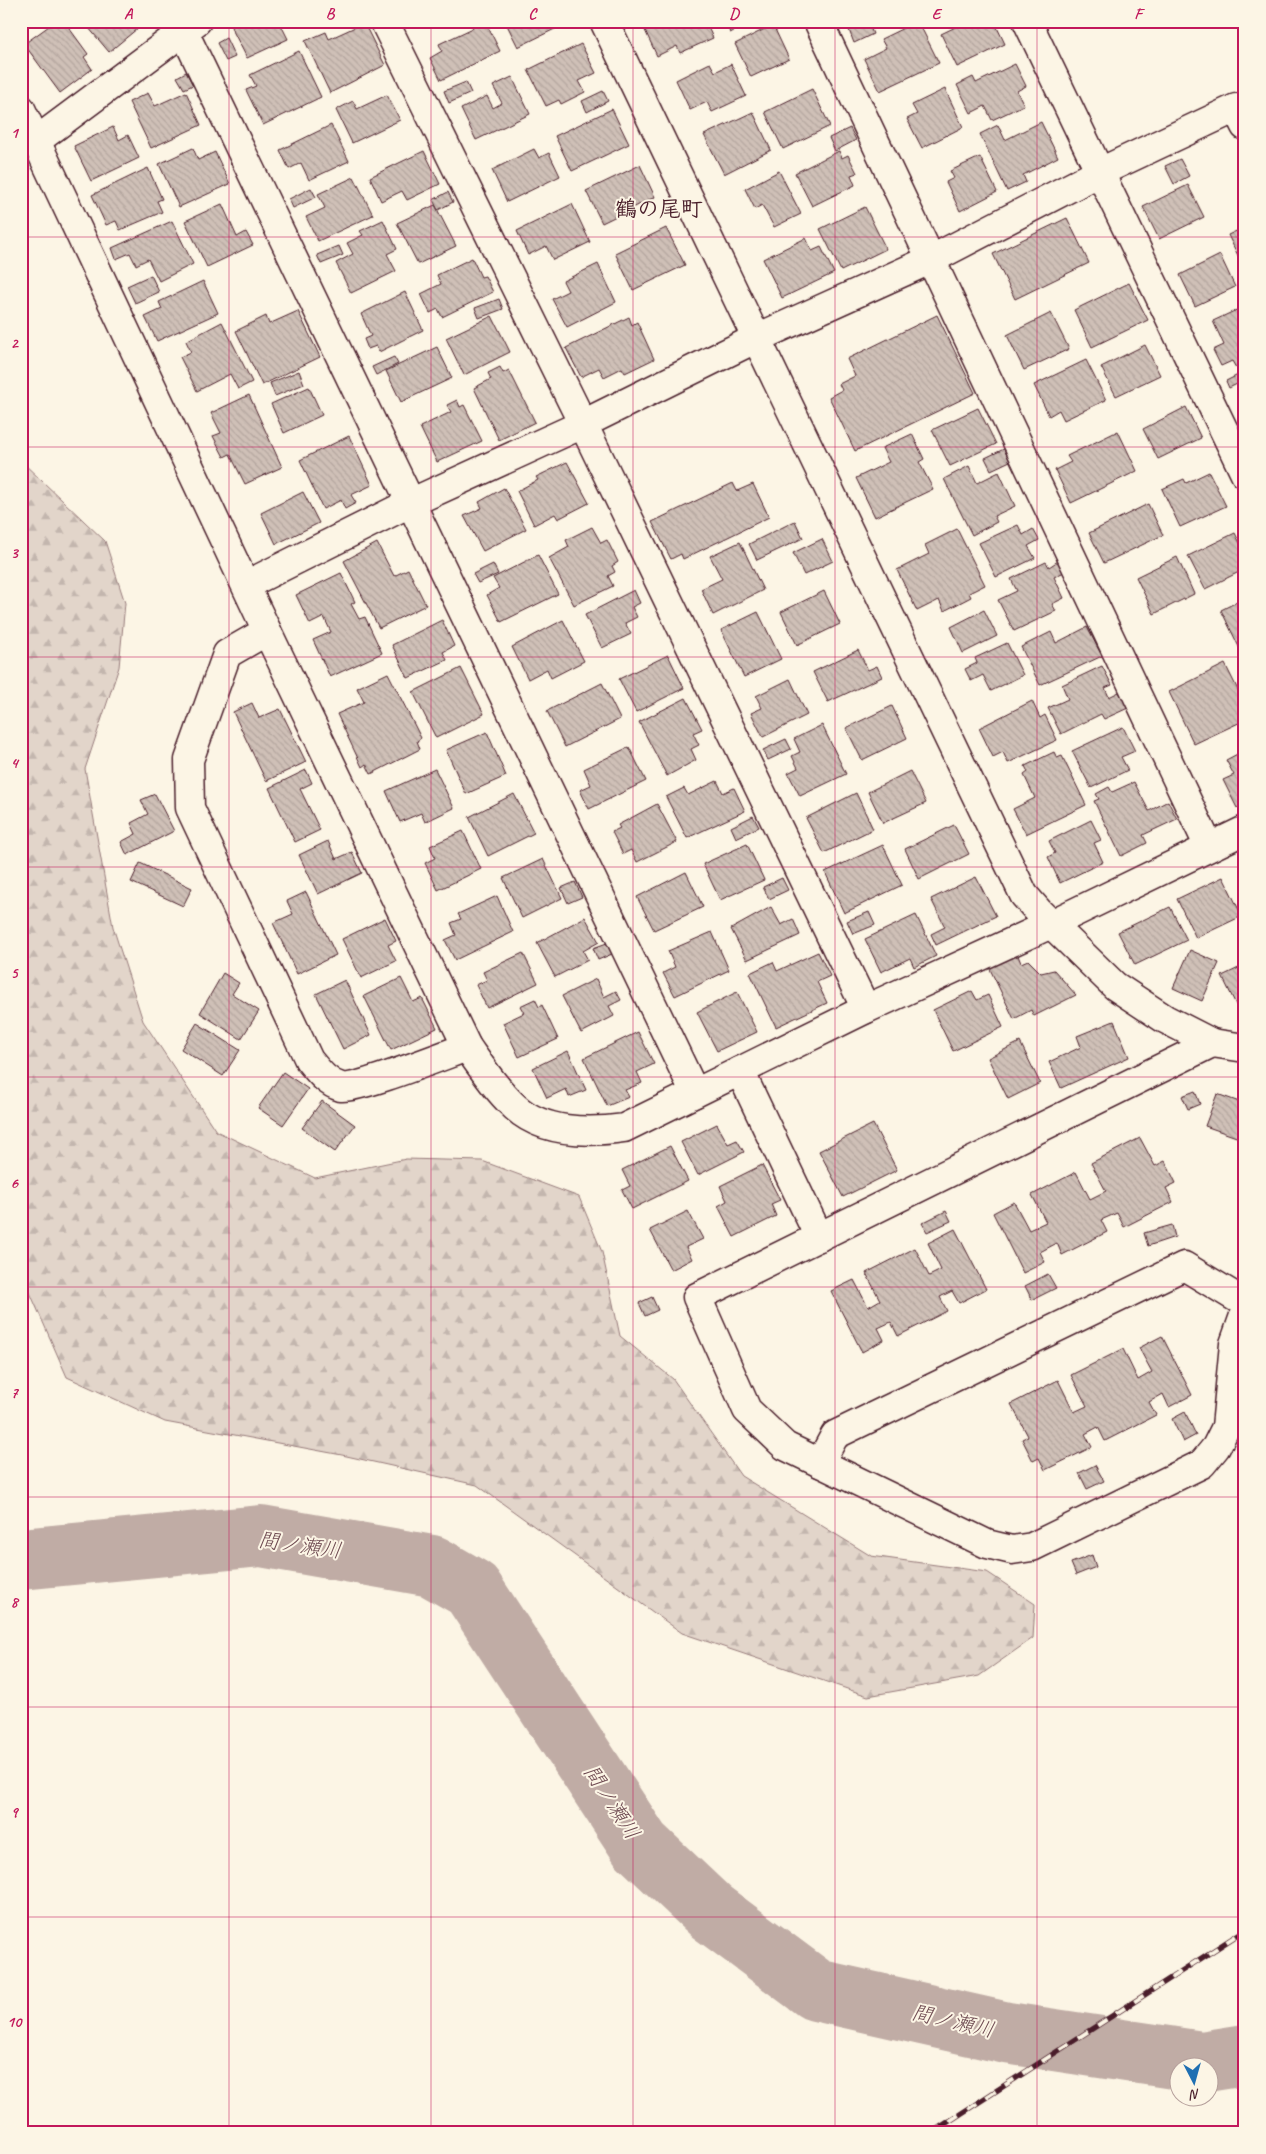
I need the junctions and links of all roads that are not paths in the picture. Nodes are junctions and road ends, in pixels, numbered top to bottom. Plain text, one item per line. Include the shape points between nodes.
1 (384, 21) edge
2 (604, 21) edge
3 (818, 21) edge
4 (1028, 21) edge
5 (190, 26) edge
6 (21, 109) edge
7 (1245, 126) edge
8 (36, 141) junction
9 (1100, 172) junction
10 (932, 260) junction
11 (757, 338) junction
12 (583, 424) junction
13 (1245, 474) edge
14 (410, 503) junction
15 (246, 585) junction
16 (267, 631) junction
17 (1245, 830) edge
18 (1209, 847) junction
19 (1051, 924) junction
20 (866, 1008) junction
21 (1212, 1043) junction
22 (468, 1047) junction
23 (1245, 1048) edge
24 (740, 1071) junction
25 (695, 1093) junction
26 (819, 1237) junction
27 (1245, 1303) edge
28 (1245, 1313) edge
29 (1237, 1392) edge
30 (820, 1463) junction

1 - 12 street
2 - 11 street
3 - 10 street
4 - 9 street
5 - 8 street
5 - 14 street
6 - 8 street
7 - 9 street via 1236,108
8 - 15 street
9 - 10 street
9 - 13 street
10 - 11 street
10 - 18 street
11 - 12 street
11 - 19 street via 1024,895
12 - 14 street
12 - 20 street
14 - 15 street
14 - 25 street
15 - 16 street
16 - 22 street
16 - 22 street via 227,654 189,760 190,808 309,1060 326,1080 343,1087 365,1083
17 - 18 street
18 - 19 street
19 - 20 street
19 - 21 street via 1115,986 1165,1019
20 - 24 street
21 - 23 street
21 - 26 street
22 - 25 street via 491,1082 516,1108 546,1125 601,1131 624,1128
24 - 25 street
24 - 26 street
26 - 30 street via 698,1297 747,1410 784,1446
27 - 30 street via 1184,1266 835,1435
28 - 29 street via 1234,1344
29 - 30 street via 1226,1427 1202,1464 1032,1547 1012,1550 987,1544

